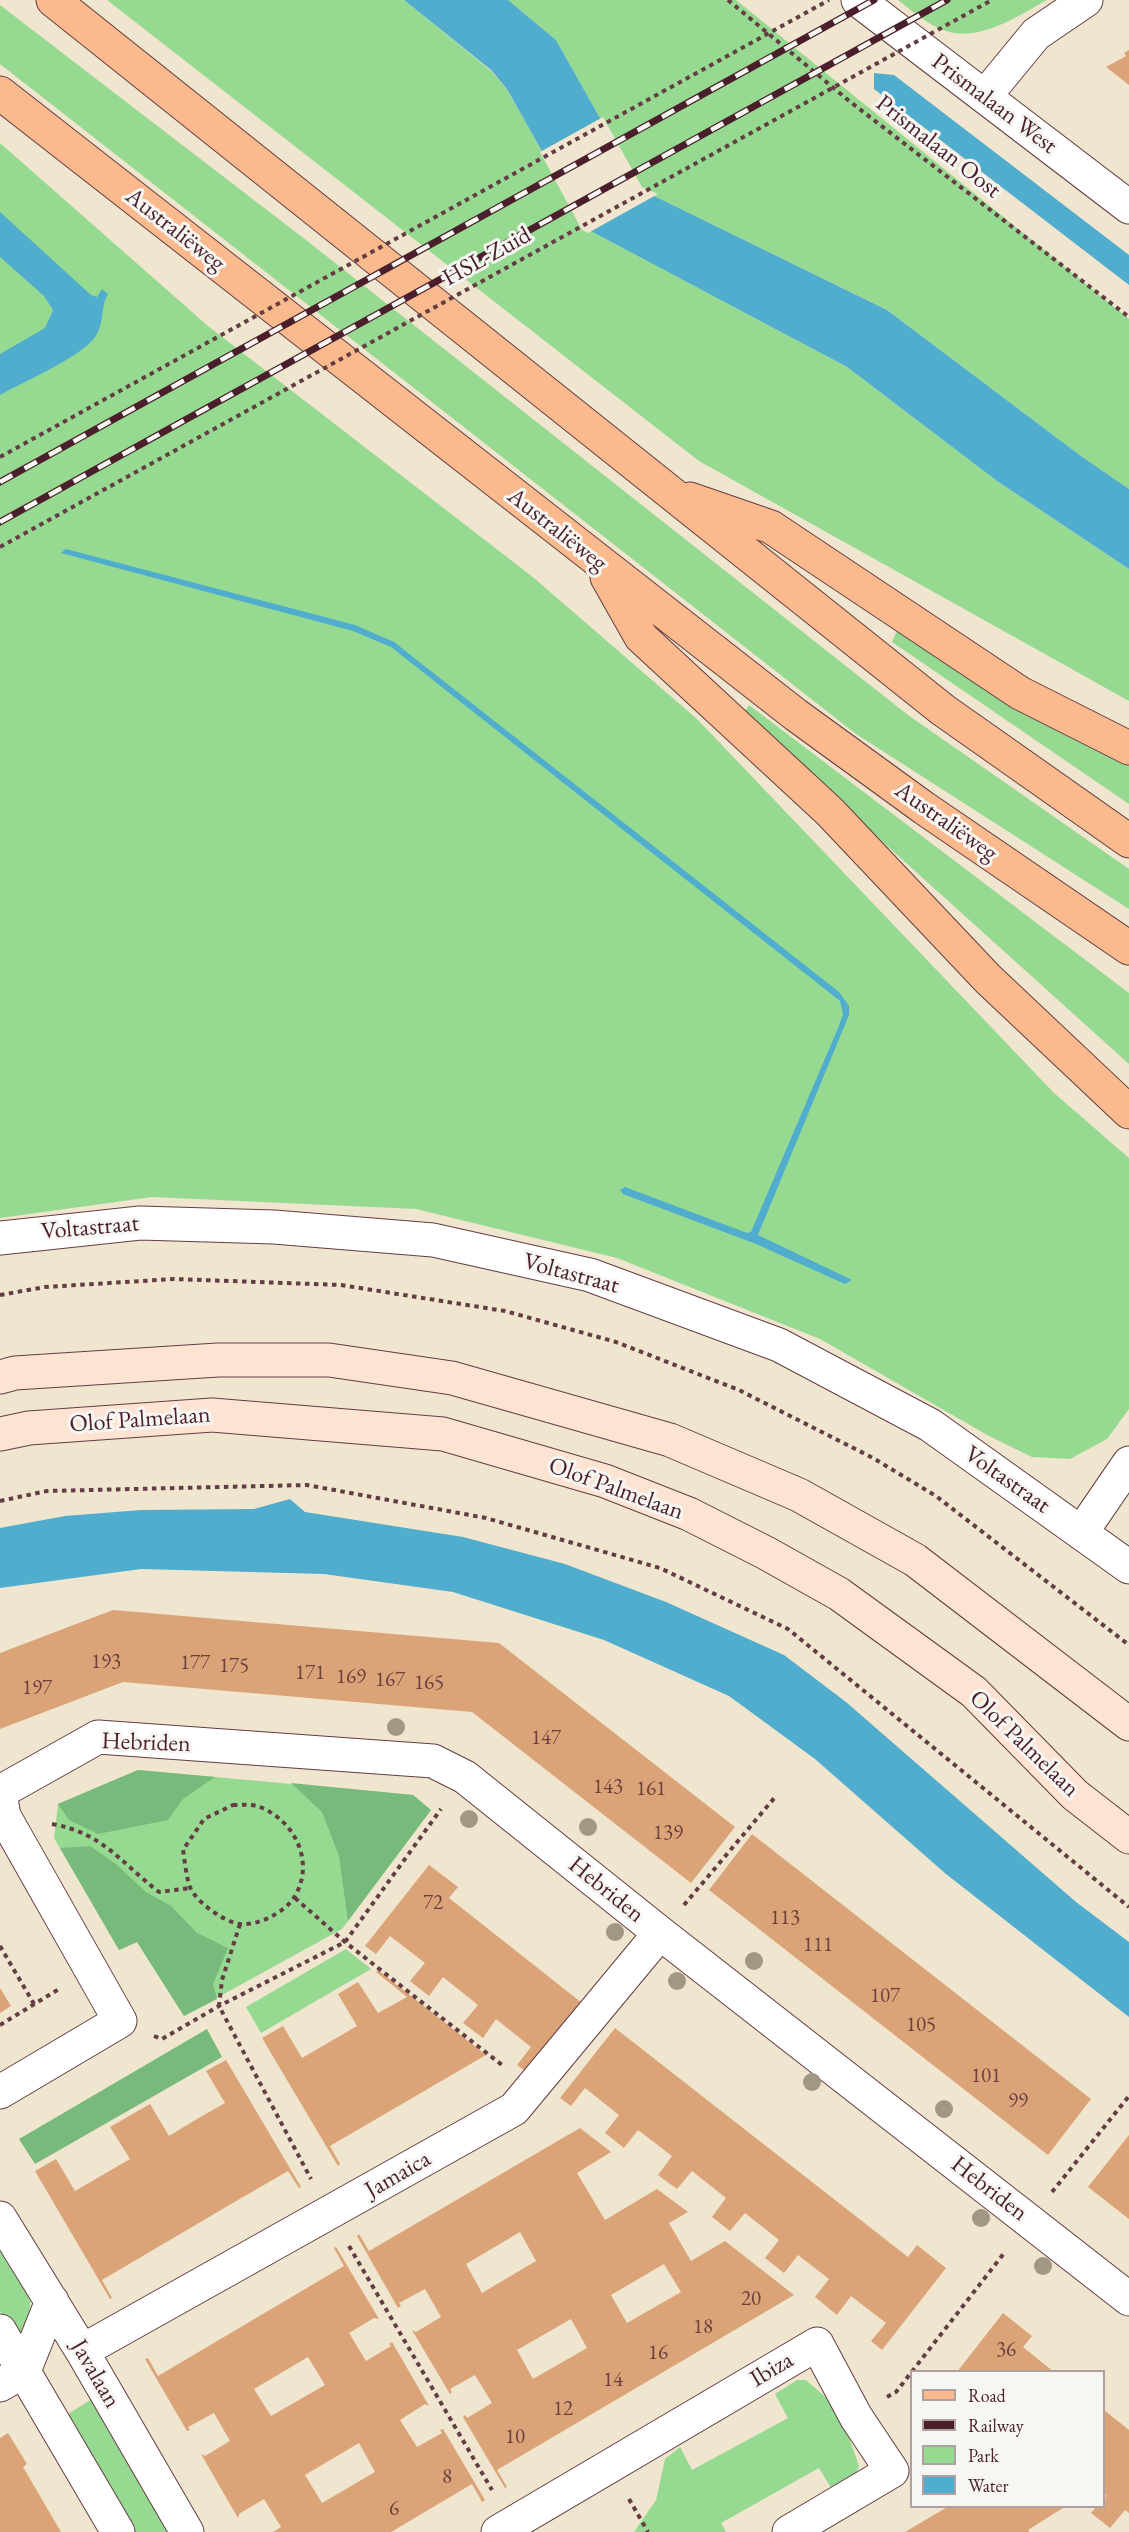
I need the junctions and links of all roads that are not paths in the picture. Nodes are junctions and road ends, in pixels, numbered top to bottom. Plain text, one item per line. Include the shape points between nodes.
1 (53, 0) edge
2 (858, 0) edge
3 (1086, 0) edge
4 (0, 93) edge
5 (985, 96) junction
6 (1129, 207) edge
7 (666, 491) junction
8 (598, 562) junction
9 (1129, 748) edge
10 (1129, 841) edge
11 (1129, 948) edge
12 (1129, 1112) edge
13 (0, 1238) edge
14 (0, 1377) edge
15 (0, 1434) edge
16 (1129, 1463) edge
17 (1082, 1533) junction
18 (1129, 1567) edge
19 (1129, 1724) edge
20 (1, 1801) edge
21 (1129, 1837) edge
22 (660, 1933) junction
23 (0, 2092) edge
24 (0, 2218) edge
25 (1129, 2299) edge
26 (52, 2301) junction
27 (0, 2331) edge
28 (82, 2351) junction
29 (12, 2378) edge
30 (505, 2528) edge
31 (118, 2532) edge
32 (187, 2532) edge
33 (789, 2532) edge

1 - 7 main road
2 - 5 street, Prismalaan West
3 - 5 street via 1036,34
4 - 8 main road, Australiëweg
5 - 6 street, Prismalaan West
7 - 9 main road via 771,527 1020,693
7 - 10 main road via 943,710
8 - 11 main road, Australiëweg via 915,802
8 - 12 main road via 641,637 830,812 988,979
13 - 17 street, Voltastraat via 140,1223 274,1227 433,1240 590,1275 779,1345 930,1425
14 - 19 street via 218,1360 329,1360 452,1378 670,1440 799,1495 915,1560
15 - 21 street, Olof Palmelaan via 29,1428 224,1416 443,1434 605,1482 689,1514 839,1594 974,1692 1075,1795
16 - 17 street
17 - 18 street, Voltastraat
20 - 22 street, Hebriden via 98,1737 433,1761 465,1777
20 - 23 street via 120,2020
22 - 25 street, Hebriden
22 - 28 street, Jamaica via 514,2109
24 - 26 street, Javalaan
26 - 28 street, Javalaan
26 - 29 street
27 - 29 street
28 - 32 street, Javalaan
29 - 31 street
30 - 33 street, Ibiza via 816,2344 892,2471

